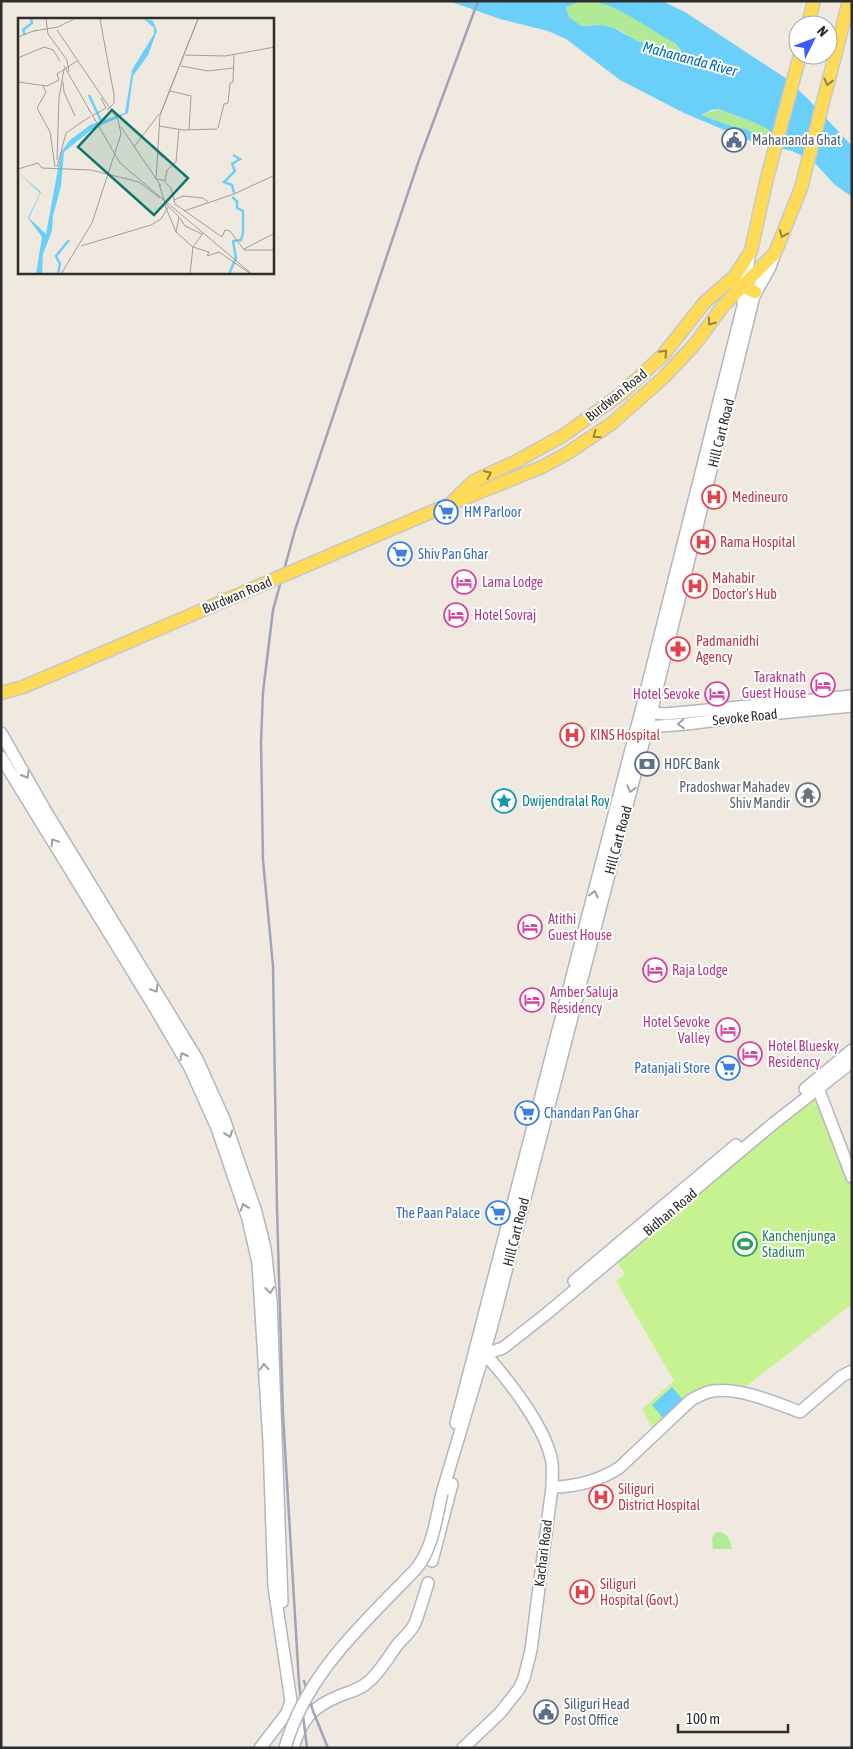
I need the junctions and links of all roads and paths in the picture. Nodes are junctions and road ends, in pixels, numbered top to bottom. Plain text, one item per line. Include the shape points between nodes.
1 (814, 1) edge
2 (849, 1) edge
3 (810, 15) edge
4 (797, 65) edge
5 (751, 251) junction
6 (729, 282) junction
7 (749, 289) junction
8 (450, 504) junction
9 (23, 686) junction
10 (1, 693) edge
11 (852, 696) edge
12 (1, 700) edge
13 (852, 706) edge
14 (785, 707) junction
15 (646, 712) junction
16 (643, 726) junction
17 (1, 733) edge
18 (1, 757) edge
19 (852, 1050) edge
20 (852, 1062) edge
21 (817, 1084) junction
22 (852, 1177) edge
23 (511, 1337) junction
24 (483, 1341) junction
25 (480, 1354) junction
26 (852, 1371) edge
27 (456, 1435) junction
28 (552, 1487) junction
29 (432, 1561) dead end
30 (428, 1583) dead end
31 (281, 1625) junction
32 (284, 1717) junction
33 (303, 1722) junction
34 (260, 1748) edge
35 (285, 1748) edge
36 (293, 1748) edge
37 (463, 1748) edge

1 - 3 main road
2 -> 7 main road via 801,188 775,253
4 - 5 main road, Hill Cart Road
5 - 6 main road, Burdwan Road
5 - 7 street, Hill Cart Road
6 - 7 main road
8 -> 6 main road, Burdwan Road via 474,481 564,435 621,394 663,355 705,302
7 -> 8 main road, Burdwan Road via 723,306 674,367 611,424 542,467
7 - 15 street, Hill Cart Road
8 - 9 main road, Burdwan Road, bridge
9 - 10 main road, Burdwan Road
9 - 12 main road, Burdwan Road
11 - 14 street, Sevoke Road
13 - 14 street, Sevoke Road
14 - 15 street, Sevoke Road via 666,714
14 -> 16 street, Sevoke Road via 687,724
15 - 16 street, Hill Cart Road
16 - 24 street, Hill Cart Road
17 -> 31 street via 197,1059 224,1120 256,1212 265,1248 271,1301
31 -> 18 street via 274,1587 258,1263 248,1219 217,1128 190,1068
19 - 21 street, Bidhan Road
20 - 21 street, Bidhan Road
21 - 22 street
21 - 23 street, Bidhan Road
23 - 24 street, Bidhan Road
23 - 25 street, Bidhan Road via 497,1350
24 - 25 street, Hill Cart Road
25 - 27 street, Hill Cart Road
25 - 28 street, Kachari Road via 523,1403 544,1438 552,1463
26 - 28 street via 800,1412 748,1394 713,1391 702,1394 619,1468 606,1476 571,1487
27 - 29 street via 463,1438
27 - 35 street, bridge via 424,1558 319,1675 297,1714
28 - 37 street, Kachari Road via 531,1650 524,1678 500,1713
30 - 33 street via 411,1630 368,1683 319,1706
31 - 32 street via 291,1701
32 - 33 street
32 - 34 street
33 - 36 street

